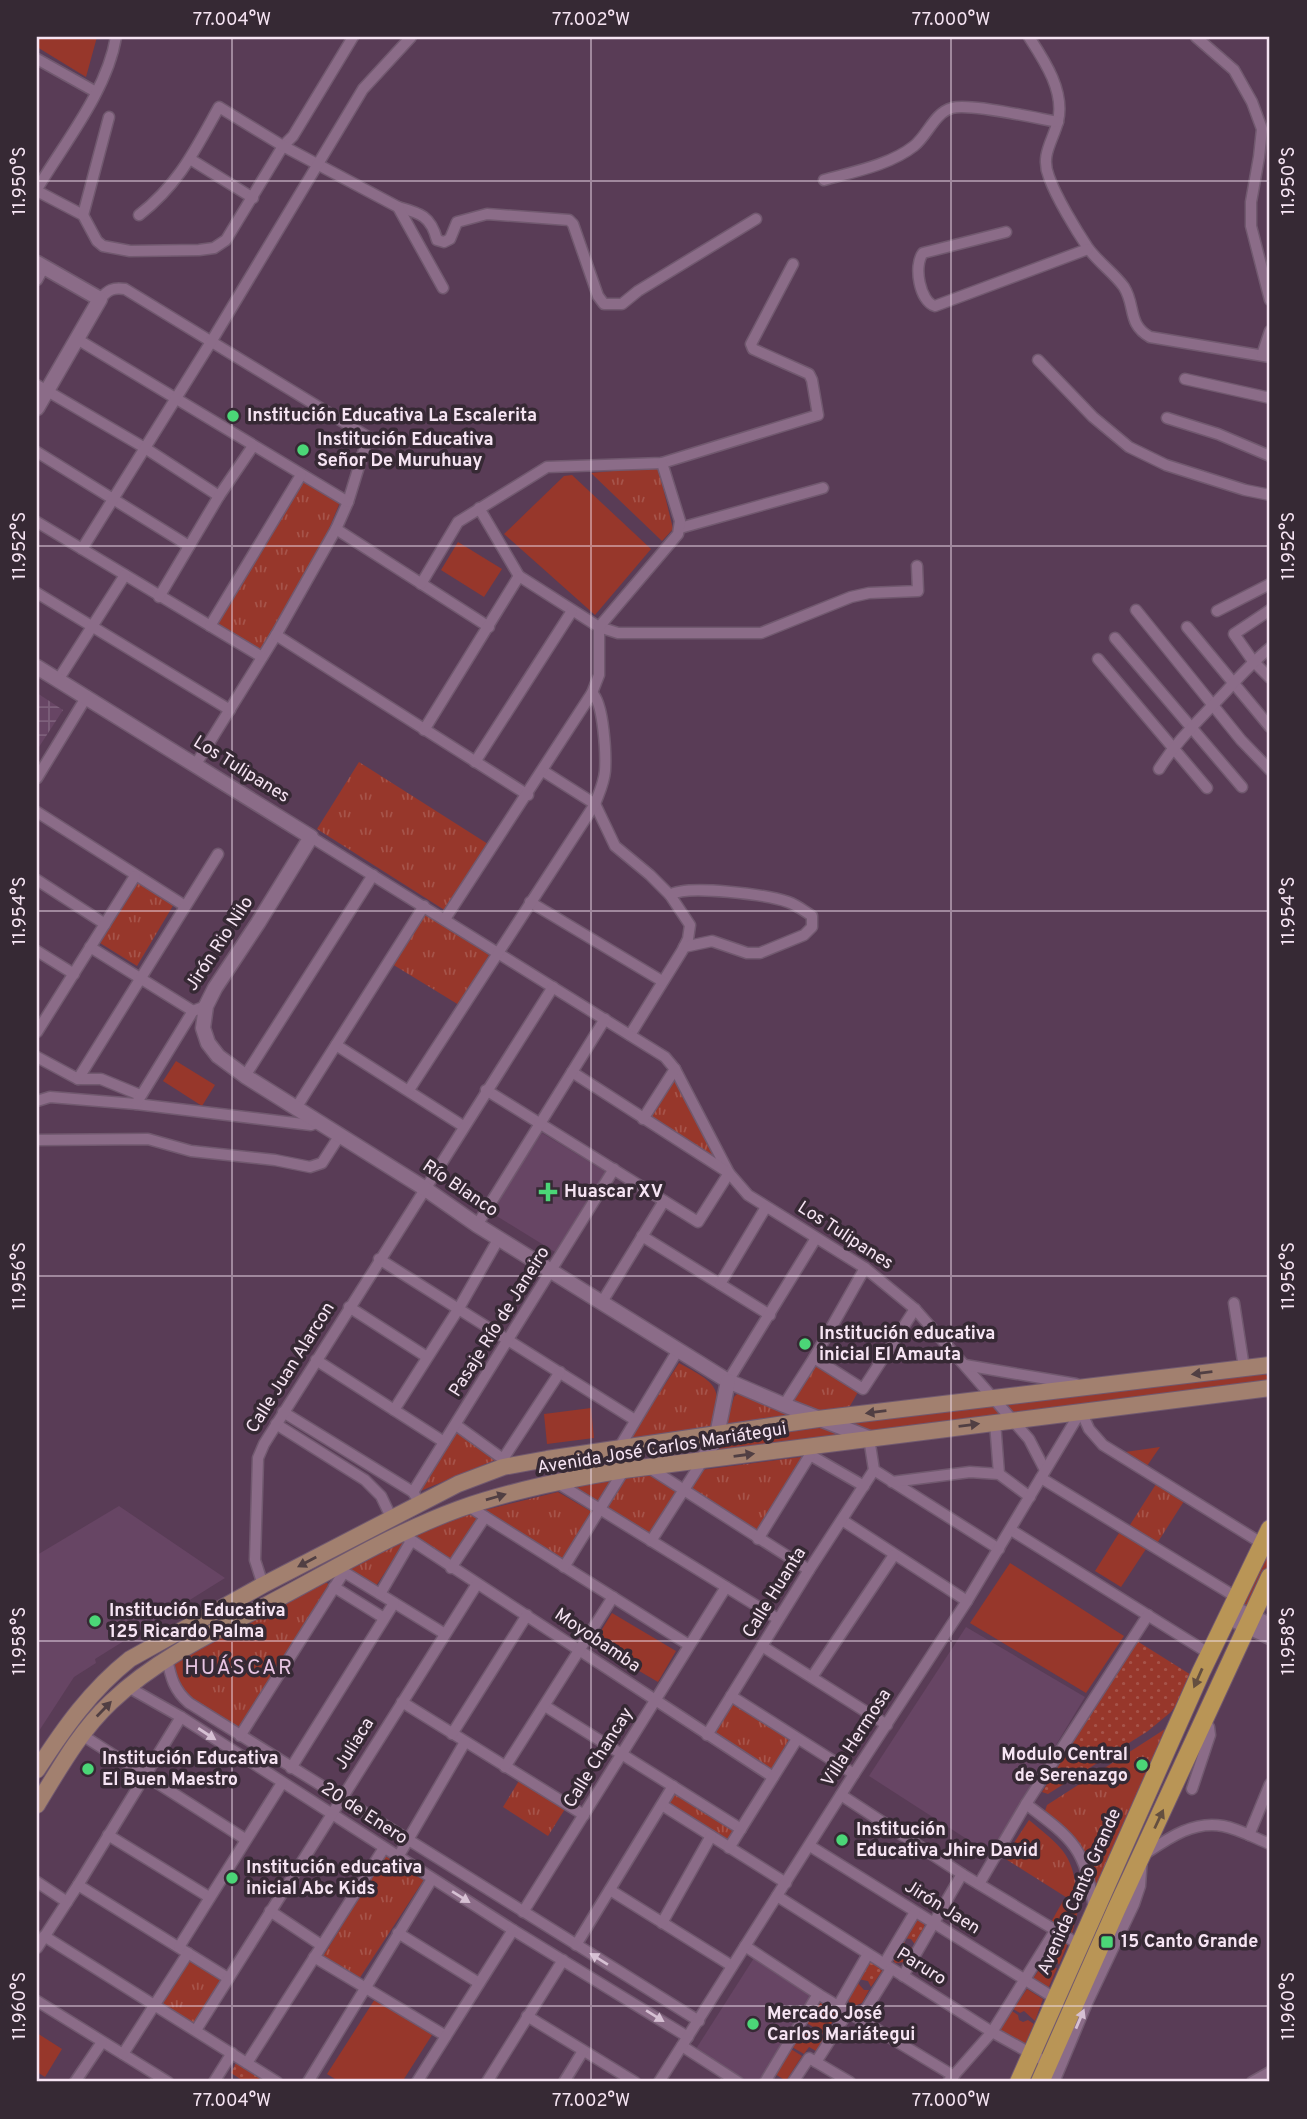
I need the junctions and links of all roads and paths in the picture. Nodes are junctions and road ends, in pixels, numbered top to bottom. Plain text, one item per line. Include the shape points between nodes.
1 (116, 37) edge
2 (353, 37) edge
3 (411, 37) edge
4 (1029, 37) edge
5 (1196, 37) edge
6 (40, 60) edge
7 (37, 73) edge
8 (96, 92) junction
9 (109, 117) dead end
10 (1058, 122) junction
11 (284, 146) junction
12 (190, 159) junction
13 (320, 163) junction
14 (824, 180) dead end
15 (37, 190) edge
16 (253, 198) junction
17 (398, 207) junction
18 (83, 215) junction
19 (139, 215) dead end
20 (756, 219) dead end
21 (1006, 232) dead end
22 (1088, 249) junction
23 (793, 264) dead end
24 (39, 270) edge
25 (443, 288) dead end
26 (100, 299) junction
27 (1270, 300) edge
28 (1270, 331) edge
29 (77, 339) junction
30 (211, 342) junction
31 (1266, 356) edge
32 (1038, 360) dead end
33 (1185, 379) dead end
34 (42, 388) edge
35 (176, 398) junction
36 (1270, 398) edge
37 (37, 408) edge
38 (1167, 418) dead end
39 (253, 446) junction
40 (145, 447) junction
41 (37, 452) edge
42 (1270, 456) edge
43 (662, 463) junction
44 (301, 475) junction
45 (823, 488) dead end
46 (1270, 495) edge
47 (219, 496) junction
48 (113, 498) junction
49 (348, 502) junction
50 (480, 508) junction
51 (37, 522) edge
52 (680, 528) junction
53 (336, 529) junction
54 (189, 546) junction
55 (82, 549) junction
56 (917, 566) dead end
57 (125, 575) junction
58 (519, 576) junction
59 (421, 584) junction
60 (1270, 584) edge
61 (37, 593) edge
62 (159, 597) junction
63 (1136, 610) dead end
64 (1270, 610) edge
65 (572, 611) junction
66 (1217, 611) dead end
67 (210, 626) junction
68 (92, 627) junction
69 (489, 627) junction
70 (599, 627) junction
71 (1186, 627) dead end
72 (276, 635) junction
73 (1115, 638) dead end
74 (1270, 648) edge
75 (262, 657) junction
76 (1098, 659) dead end
77 (1253, 661) junction
78 (37, 667) edge
79 (1270, 678) edge
80 (58, 680) junction
81 (1233, 682) junction
82 (592, 694) junction
83 (87, 696) junction
84 (1213, 705) junction
85 (230, 710) junction
86 (1192, 726) junction
87 (1270, 727) edge
88 (424, 730) junction
89 (1173, 747) junction
90 (475, 762) junction
91 (196, 764) junction
92 (1159, 769) dead end
93 (1270, 770) edge
94 (542, 771) junction
95 (37, 778) edge
96 (1242, 787) dead end
97 (1207, 788) dead end
98 (528, 795) junction
99 (595, 804) junction
100 (37, 812) edge
101 (311, 836) junction
102 (218, 854) dead end
103 (373, 875) junction
104 (135, 876) junction
105 (37, 880) edge
106 (670, 895) junction
107 (530, 902) junction
108 (185, 906) junction
109 (424, 906) junction
110 (444, 919) junction
111 (105, 924) junction
112 (90, 947) junction
113 (684, 947) junction
114 (37, 951) edge
115 (497, 952) junction
116 (74, 974) junction
117 (140, 979) junction
118 (662, 981) junction
119 (553, 987) junction
120 (200, 1009) junction
121 (605, 1019) junction
122 (38, 1028) edge
123 (630, 1035) junction
124 (336, 1045) junction
125 (37, 1057) edge
126 (675, 1069) junction
127 (572, 1072) junction
128 (245, 1076) junction
129 (78, 1079) junction
130 (409, 1090) junction
131 (486, 1090) junction
132 (138, 1100) junction
133 (37, 1101) edge
134 (296, 1108) junction
135 (643, 1119) junction
136 (319, 1122) junction
137 (541, 1123) junction
138 (463, 1126) junction
139 (341, 1135) junction
140 (37, 1140) edge
141 (614, 1169) junction
142 (729, 1173) junction
143 (424, 1188) junction
144 (664, 1201) junction
145 (766, 1207) junction
146 (477, 1225) junction
147 (642, 1236) junction
148 (499, 1238) junction
149 (816, 1238) junction
150 (379, 1259) junction
151 (865, 1268) junction
152 (553, 1271) junction
153 (720, 1284) junction
154 (602, 1302) junction
155 (1234, 1303) dead end
156 (349, 1307) junction
157 (458, 1308) junction
158 (915, 1309) junction
159 (770, 1315) junction
160 (510, 1339) junction
161 (678, 1350) junction
162 (427, 1357) junction
163 (814, 1358) junction
164 (316, 1360) junction
165 (965, 1365) junction
166 (1270, 1365) edge
167 (1244, 1368) junction
168 (561, 1372) junction
169 (728, 1381) junction
170 (1093, 1386) junction
171 (1270, 1388) edge
172 (992, 1398) junction
173 (784, 1405) junction
174 (394, 1410) junction
175 (1081, 1411) junction
176 (283, 1412) junction
177 (818, 1419) junction
178 (635, 1420) junction
179 (1003, 1421) junction
180 (276, 1424) junction
181 (456, 1425) junction
182 (717, 1435) junction
183 (869, 1438) junction
184 (444, 1442) junction
185 (620, 1448) junction
186 (810, 1451) junction
187 (703, 1460) junction
188 (503, 1463) junction
189 (648, 1467) junction
190 (624, 1470) junction
191 (874, 1470) junction
192 (999, 1474) junction
193 (1043, 1474) junction
194 (556, 1482) junction
195 (892, 1482) junction
196 (863, 1486) junction
197 (443, 1491) junction
198 (684, 1491) junction
199 (1030, 1497) junction
200 (416, 1498) junction
201 (468, 1506) junction
202 (600, 1509) junction
203 (451, 1512) junction
204 (391, 1517) junction
205 (485, 1517) junction
206 (842, 1520) junction
207 (1011, 1530) junction
208 (1267, 1536) edge
209 (406, 1537) junction
210 (350, 1539) junction
211 (758, 1539) junction
212 (651, 1541) junction
213 (999, 1549) junction
214 (894, 1555) junction
215 (359, 1556) junction
216 (564, 1567) junction
217 (451, 1568) junction
218 (342, 1569) junction
219 (809, 1570) junction
220 (1270, 1577) edge
221 (477, 1584) junction
222 (263, 1585) junction
223 (334, 1587) junction
224 (726, 1587) junction
225 (380, 1594) junction
226 (613, 1597) junction
227 (967, 1601) junction
228 (394, 1603) junction
229 (1232, 1607) junction
230 (527, 1615) junction
231 (1148, 1615) junction
232 (384, 1618) junction
233 (778, 1619) junction
234 (1249, 1622) junction
235 (1270, 1625) edge
236 (445, 1634) junction
237 (1270, 1637) edge
238 (689, 1645) junction
239 (762, 1646) junction
240 (579, 1650) junction
241 (1210, 1654) junction
242 (167, 1659) junction
243 (812, 1677) junction
244 (128, 1687) junction
245 (731, 1696) junction
246 (656, 1701) junction
247 (402, 1702) junction
248 (545, 1706) junction
249 (180, 1717) junction
250 (1204, 1722) junction
251 (887, 1725) junction
252 (452, 1734) junction
253 (82, 1735) junction
254 (707, 1735) junction
255 (240, 1736) junction
256 (797, 1739) junction
257 (465, 1742) junction
258 (624, 1754) junction
259 (40, 1760) edge
260 (505, 1767) junction
261 (291, 1769) junction
262 (854, 1774) junction
263 (143, 1776) junction
264 (774, 1777) junction
265 (282, 1783) junction
266 (1270, 1784) edge
267 (673, 1786) junction
268 (1192, 1789) dead end
269 (841, 1795) junction
270 (341, 1799) junction
271 (1026, 1804) junction
272 (37, 1805) edge
273 (662, 1805) junction
274 (332, 1814) junction
275 (584, 1815) junction
276 (741, 1829) junction
277 (108, 1835) junction
278 (1249, 1835) junction
279 (711, 1836) junction
280 (245, 1839) junction
281 (408, 1839) junction
282 (1270, 1844) edge
283 (810, 1846) junction
284 (384, 1847) junction
285 (729, 1847) junction
286 (1142, 1856) junction
287 (398, 1857) junction
288 (962, 1874) junction
289 (432, 1879) junction
290 (37, 1882) edge
291 (786, 1883) junction
292 (979, 1884) junction
293 (78, 1885) junction
294 (610, 1890) junction
295 (777, 1896) junction
296 (209, 1897) junction
297 (67, 1902) junction
298 (270, 1911) junction
299 (1095, 1911) junction
300 (523, 1912) junction
301 (915, 1912) junction
302 (662, 1923) junction
303 (934, 1924) junction
304 (513, 1930) junction
305 (1055, 1931) junction
306 (398, 1933) junction
307 (44, 1936) junction
308 (321, 1945) junction
309 (576, 1945) junction
310 (1080, 1945) junction
311 (745, 1946) junction
312 (37, 1948) edge
313 (183, 1950) junction
314 (868, 1954) junction
315 (314, 1957) junction
316 (563, 1960) junction
317 (732, 1966) junction
318 (888, 1967) junction
319 (903, 1976) junction
320 (228, 1978) junction
321 (1024, 1980) junction
322 (478, 1983) junction
323 (365, 1989) junction
324 (818, 1994) junction
325 (1056, 1999) junction
326 (37, 2001) edge
327 (155, 2004) junction
328 (843, 2009) junction
329 (527, 2016) junction
330 (860, 2019) junction
331 (699, 2021) junction
332 (196, 2030) junction
333 (992, 2032) junction
334 (446, 2036) junction
335 (685, 2041) junction
336 (103, 2042) junction
337 (583, 2051) junction
338 (232, 2053) junction
339 (123, 2054) junction
340 (1031, 2054) junction
341 (816, 2062) junction
342 (247, 2063) junction
343 (1048, 2063) junction
344 (1270, 2072) edge
345 (148, 2077) edge
346 (951, 2079) edge
347 (75, 2082) edge
348 (168, 2082) edge
349 (214, 2082) edge
350 (277, 2082) edge
351 (308, 2082) edge
352 (417, 2082) edge
353 (487, 2082) edge
354 (564, 2082) edge
355 (635, 2082) edge
356 (659, 2082) edge
357 (738, 2082) edge
358 (765, 2082) edge
359 (793, 2082) edge
360 (849, 2082) edge
361 (1019, 2082) edge
362 (1040, 2082) edge
363 (1054, 2082) edge
364 (1252, 2082) edge

1 - 8 street via 112,60
2 - 11 street
3 - 13 street via 363,89
4 - 10 street via 1058,96
5 - 27 street via 1234,70 1262,129 1251,226
6 - 7 street
6 - 8 street
8 - 15 street
9 - 18 street
10 - 14 street via 953,108 937,118 915,146 896,157
10 - 22 street via 1045,160 1048,177
11 - 12 street via 219,107
11 - 13 street
11 - 16 street
12 - 16 street
12 - 19 street via 163,197
13 - 17 street
13 - 30 street
15 - 18 street
16 - 18 street via 226,240 199,250 130,251 103,246
17 - 20 street via 419,213 434,226 437,240 444,242 457,222 487,214 569,220 604,304 622,304
17 - 25 street
21 - 22 street via 923,253 918,265 929,305
22 - 31 street via 1119,281 1136,326 1150,337
23 - 43 street via 751,344 753,349 809,374 818,415
24 - 26 street
26 - 29 street
26 - 30 street via 108,290 125,289
28 - 31 street
29 - 34 street
29 - 35 street
30 - 35 street
30 - 49 street via 368,437
32 - 46 street via 1129,447 1166,465
33 - 36 street
34 - 37 street
34 - 40 street
35 - 39 street
35 - 40 street
38 - 42 street
39 - 44 street
39 - 47 street
40 - 47 street
40 - 48 street
41 - 48 street
43 - 50 street via 547,467
43 - 52 street
44 - 49 street
44 - 67 street
45 - 52 street
47 - 54 street
48 - 54 street
48 - 55 street
49 - 53 street
50 - 58 street
50 - 59 street via 458,522
51 - 55 street
52 - 70 street
53 - 59 street
53 - 72 street
54 - 62 street
55 - 57 street
56 - 70 street via 918,591 851,597 761,633 618,633
57 - 62 street
57 - 68 street
58 - 65 street
58 - 69 street
59 - 69 street
60 - 66 street
61 - 68 street
62 - 67 street
63 - 84 street
64 - 77 street via 1234,635
65 - 70 street
65 - 90 street
67 - 75 street
68 - 80 street
68 - 85 street
69 - 88 street
70 - 82 street via 599,675
71 - 81 street
72 - 75 street
72 - 88 street
73 - 86 street
74 - 77 street
75 - 85 street
76 - 89 street
77 - 79 street
77 - 81 street
78 - 80 street, Los Tulipanes
80 - 83 street, Los Tulipanes
81 - 84 street
81 - 87 street
82 - 94 street
82 - 99 street via 600,706 605,755
83 - 91 street, Los Tulipanes
83 - 95 street
84 - 86 street
84 - 93 street
85 - 91 street
86 - 89 street
86 - 96 street
88 - 90 street
89 - 92 street
89 - 97 street
90 - 98 street
91 - 101 street, Los Tulipanes
94 - 98 street
94 - 99 street
98 - 110 street
99 - 106 street via 615,846
99 - 107 street
100 - 104 street
101 - 103 street, Los Tulipanes
101 - 120 street, Jirón Rio Nilo
102 - 108 street
103 - 109 street, Los Tulipanes
103 - 128 street
104 - 108 street
104 - 111 street
105 - 111 street
106 - 113 street via 690,925
106 - 113 street via 685,890 756,895 788,902 812,916 812,927 804,935 760,953 712,941
107 - 115 street
107 - 118 street
108 - 117 street
109 - 110 street, Los Tulipanes
109 - 124 street
110 - 115 street, Los Tulipanes
111 - 112 street
112 - 116 street
112 - 117 street
113 - 118 street
114 - 116 street
115 - 119 street, Los Tulipanes
115 - 130 street
116 - 122 street
117 - 120 street
117 - 129 street
118 - 123 street
119 - 121 street, Los Tulipanes
119 - 131 street, Calle Juan Alarcon
120 - 128 street, Río Blanco via 208,1043
120 - 132 street, Jirón Rio Nilo
121 - 123 street, Los Tulipanes
121 - 127 street
123 - 126 street, Los Tulipanes via 666,1057
124 - 130 street
124 - 134 street
125 - 129 street
126 - 135 street
126 - 142 street, Los Tulipanes
127 - 135 street
127 - 137 street
128 - 134 street, Río Blanco
129 - 132 street via 101,1079
130 - 138 street
131 - 137 street
131 - 138 street, Calle Juan Alarcon
132 - 133 street via 50,1097
132 - 136 street via 311,1125
134 - 136 street, Río Blanco
135 - 142 street
136 - 139 street, Río Blanco
137 - 141 street
137 - 146 street
138 - 143 street, Calle Juan Alarcon
139 - 140 street via 322,1163 310,1167 191,1151 148,1139
139 - 143 street, Río Blanco
141 - 144 street
141 - 152 street, Pasaje Río de Janeiro
142 - 144 street via 698,1222
142 - 145 street, Los Tulipanes
143 - 146 street, Río Blanco
143 - 150 street, Calle Juan Alarcon
144 - 147 street
145 - 149 street, Los Tulipanes
145 - 153 street
146 - 148 street, Río Blanco
147 - 153 street
147 - 154 street
148 - 152 street, Río Blanco
148 - 157 street
149 - 151 street, Los Tulipanes
149 - 159 street
150 - 156 street, Calle Juan Alarcon
150 - 157 street
151 - 158 street, Los Tulipanes
151 - 163 street
152 - 154 street, Río Blanco
152 - 160 street, Pasaje Río de Janeiro
153 - 159 street
154 - 161 street, Río Blanco
155 - 167 street
156 - 162 street
156 - 164 street, Calle Juan Alarcon
157 - 160 street
157 - 162 street
158 - 163 street via 863,1389
158 - 165 street, Los Tulipanes
159 - 169 street
160 - 168 street
160 - 181 street, Pasaje Río de Janeiro
161 - 169 street, Río Blanco
161 - 178 street
162 - 174 street
163 - 173 street
164 - 174 street
164 - 176 street, Calle Juan Alarcon
165 - 170 street
165 - 172 street, Los Tulipanes
166 - 167 main road, Avenida José Carlos Mariátegui
167 -> 170 main road, Avenida José Carlos Mariátegui
168 - 178 street
168 - 188 street
169 - 173 street, Río Blanco
169 - 182 street
170 - 172 main road, Avenida José Carlos Mariátegui
171 - 175 main road, Avenida José Carlos Mariátegui
172 -> 177 main road, Avenida José Carlos Mariátegui
172 - 179 street, Los Tulipanes
173 - 177 street, Río Blanco
174 - 184 street
175 - 179 main road, Avenida José Carlos Mariátegui
175 - 193 street, Villa Hermosa
175 - 208 street via 1103,1445
176 - 180 street, Calle Juan Alarcon
176 - 200 street
177 - 182 main road, Avenida José Carlos Mariátegui
177 - 183 street, Río Blanco
178 - 185 street
183 -> 179 main road, Avenida José Carlos Mariátegui
179 - 192 street
179 - 193 street, Los Tulipanes via 1029,1439
180 - 204 street via 365,1480 381,1496
180 - 222 street, Calle Juan Alarcon via 258,1458 255,1560
181 - 184 street, Pasaje Río de Janeiro
181 - 188 street
182 - 185 main road, Avenida José Carlos Mariátegui
182 - 187 street
183 - 186 main road, Avenida José Carlos Mariátegui
183 - 191 street
184 - 200 street, Pasaje Río de Janeiro
185 - 188 main road, Avenida José Carlos Mariátegui
187 -> 186 main road, Avenida José Carlos Mariátegui
186 - 196 street
186 - 211 street
187 - 189 main road, Avenida José Carlos Mariátegui
187 - 198 street
188 - 197 main road, Avenida José Carlos Mariátegui
189 - 190 main road, Avenida José Carlos Mariátegui
189 - 198 street
190 - 194 main road, Avenida José Carlos Mariátegui
190 - 202 street
191 - 195 street
191 - 196 street, Calle Huanta
192 - 195 street via 970,1472
192 - 199 street
193 - 199 street, Villa Hermosa
193 - 229 street
201 -> 194 main road, Avenida José Carlos Mariátegui
194 - 202 street
195 - 213 street
196 - 206 street, Calle Huanta
197 - 200 main road, Avenida José Carlos Mariátegui
197 - 203 main road via 439,1504
198 - 211 street
198 - 212 street
199 - 207 street, Villa Hermosa
200 - 204 main road, Avenida José Carlos Mariátegui
201 - 203 main road, Avenida José Carlos Mariátegui
201 - 205 street
202 - 212 street
202 - 216 street
203 - 209 main road, Avenida José Carlos Mariátegui
204 - 210 main road, Avenida José Carlos Mariátegui
205 - 216 street
205 - 217 street
206 - 214 street
206 - 219 street, Calle Huanta
207 - 213 street, Villa Hermosa
207 - 231 street
208 - 229 main road, Avenida Canto Grande
209 - 215 main road, Avenida José Carlos Mariátegui
209 - 217 street, Moyobamba
209 - 225 street
210 - 215 main road via 358,1545
210 -> 222 main road, Avenida José Carlos Mariátegui
211 - 219 street
212 - 224 street
213 - 227 street, Villa Hermosa
214 - 227 street
214 - 243 street
215 - 218 main road, Avenida José Carlos Mariátegui
216 - 226 street
217 - 221 street, Moyobamba
218 - 223 street
218 - 225 street
218 - 242 main road, Avenida José Carlos Mariátegui
219 - 233 street, Calle Huanta
220 - 234 main road
221 - 230 street, Moyobamba
221 - 236 street, Juliaca
222 - 259 main road, Avenida José Carlos Mariátegui via 113,1672
223 - 232 street
223 - 255 street
224 - 233 street
224 - 238 street, Calle Chancay
225 - 228 street
226 - 238 street
226 - 240 street
227 - 251 street, Villa Hermosa
228 - 232 street
228 - 236 street
229 - 234 street
229 - 241 main road, Avenida Canto Grande
230 - 240 street, Moyobamba
230 - 252 street
231 - 241 street
231 - 271 street
232 - 261 street
233 - 239 street, Calle Huanta
234 - 235 street
234 - 237 street
234 - 250 main road
236 - 247 street, Juliaca
238 - 246 street, Calle Chancay
239 - 243 street
239 - 245 street, Calle Huanta
240 - 246 street, Moyobamba
240 - 248 street
241 -> 299 main road, Avenida Canto Grande
242 - 244 main road, Avenida José Carlos Mariátegui
242 - 255 street, 20 de Enero via 177,1692
243 - 251 street
244 - 249 street, 20 de Enero
253 -> 244 main road, Avenida José Carlos Mariátegui
245 - 254 street, Calle Huanta
245 - 256 street
246 - 254 street, Moyobamba
246 - 258 street, Calle Chancay
247 - 252 street
247 - 270 street, Juliaca
248 - 258 street
248 - 260 street
249 - 263 street
249 -> 265 street, 20 de Enero
250 - 268 street via 1210,1735
286 -> 250 main road
251 - 262 street, Villa Hermosa
252 - 257 street
253 - 263 street
253 - 272 main road, Avenida José Carlos Mariátegui
254 - 264 street, Moyobamba
255 - 261 street, 20 de Enero
256 - 262 street
256 - 264 street
257 - 260 street
257 - 281 street
258 - 267 street
258 - 275 street, Calle Chancay
260 - 275 street
261 - 270 street, 20 de Enero
262 - 269 street, Villa Hermosa
263 - 277 street
263 - 280 street
264 - 276 street
265 - 274 street, 20 de Enero
265 - 280 street
266 - 278 street
267 - 273 street
267 - 276 street
269 - 283 street, Villa Hermosa
269 - 288 street
270 - 274 street, Juliaca
270 - 281 street, 20 de Enero
271 - 292 street
271 - 299 street via 1079,1851
273 - 279 street
273 - 294 street
274 - 284 street, 20 de Enero
274 - 298 street, Juliaca
275 - 300 street, Calle Chancay
276 - 285 street
277 - 293 street
277 - 296 street
278 - 282 street
278 - 286 street via 1223,1826 1195,1827 1170,1836
279 - 285 street
279 - 302 street
280 - 296 street
281 - 287 street
281 - 300 street, 20 de Enero
283 - 291 street, Villa Hermosa
283 - 301 street, Jirón Jaen
284 - 287 street, 20 de Enero
284 - 308 street
285 - 291 street
286 - 343 main road
363 -> 286 street via 1134,1904
287 - 289 street, 20 de Enero
288 - 292 street
288 - 303 street
289 -> 304 street, 20 de Enero
289 - 306 street
290 - 297 street
291 - 295 street, Villa Hermosa
292 - 305 street
293 - 297 street
293 - 313 street
294 - 302 street
294 - 309 street
295 - 311 street, Villa Hermosa
295 - 314 street, Paruro
296 - 313 street
297 - 307 street
298 - 308 street
298 - 320 street, Juliaca
299 - 310 main road, Avenida Canto Grande
300 - 309 street, 20 de Enero
301 - 303 street, Jirón Jaen
301 - 318 street
302 - 317 street
303 - 319 street
303 - 321 street, Jirón Jaen
304 - 316 street, 20 de Enero
304 - 322 street
305 - 310 street
305 - 321 street
306 - 322 street
306 - 323 street
307 - 312 street
307 - 327 street
308 - 315 street
331 -> 309 street, 20 de Enero
310 - 325 main road, Avenida Canto Grande
311 - 317 street, Villa Hermosa
311 - 324 street
313 - 320 street
313 - 327 street
314 - 318 street, Paruro
314 - 328 street
315 - 323 street
315 - 342 street
316 - 329 street
316 -> 335 street, 20 de Enero
317 - 331 street, Villa Hermosa
318 - 319 street, Paruro
318 - 330 street
319 - 333 street, Paruro
320 - 332 street, Juliaca
321 - 325 street, Jirón Jaen
321 - 333 street
322 - 334 street
323 - 334 street
323 - 351 street
324 - 328 street
324 - 358 street
325 - 340 main road, Avenida Canto Grande
326 - 336 street
327 - 332 street
327 - 339 street
328 - 330 street
328 - 341 street
329 - 337 street
329 - 353 street
330 - 346 street
331 - 335 street, Villa Hermosa
332 - 338 street
333 - 340 street, Paruro
333 - 346 street
334 - 352 street
335 - 356 street, Villa Hermosa
335 - 357 street, 20 de Enero
336 - 339 street
336 - 347 street
337 - 354 street
337 - 355 street
338 - 342 street
338 - 349 street
339 - 345 street
340 - 343 street, Paruro
340 - 361 main road, Avenida Canto Grande
341 - 359 street via 809,2058
341 - 360 street
342 - 350 street
343 - 362 main road
344 - 364 street
345 - 348 street

